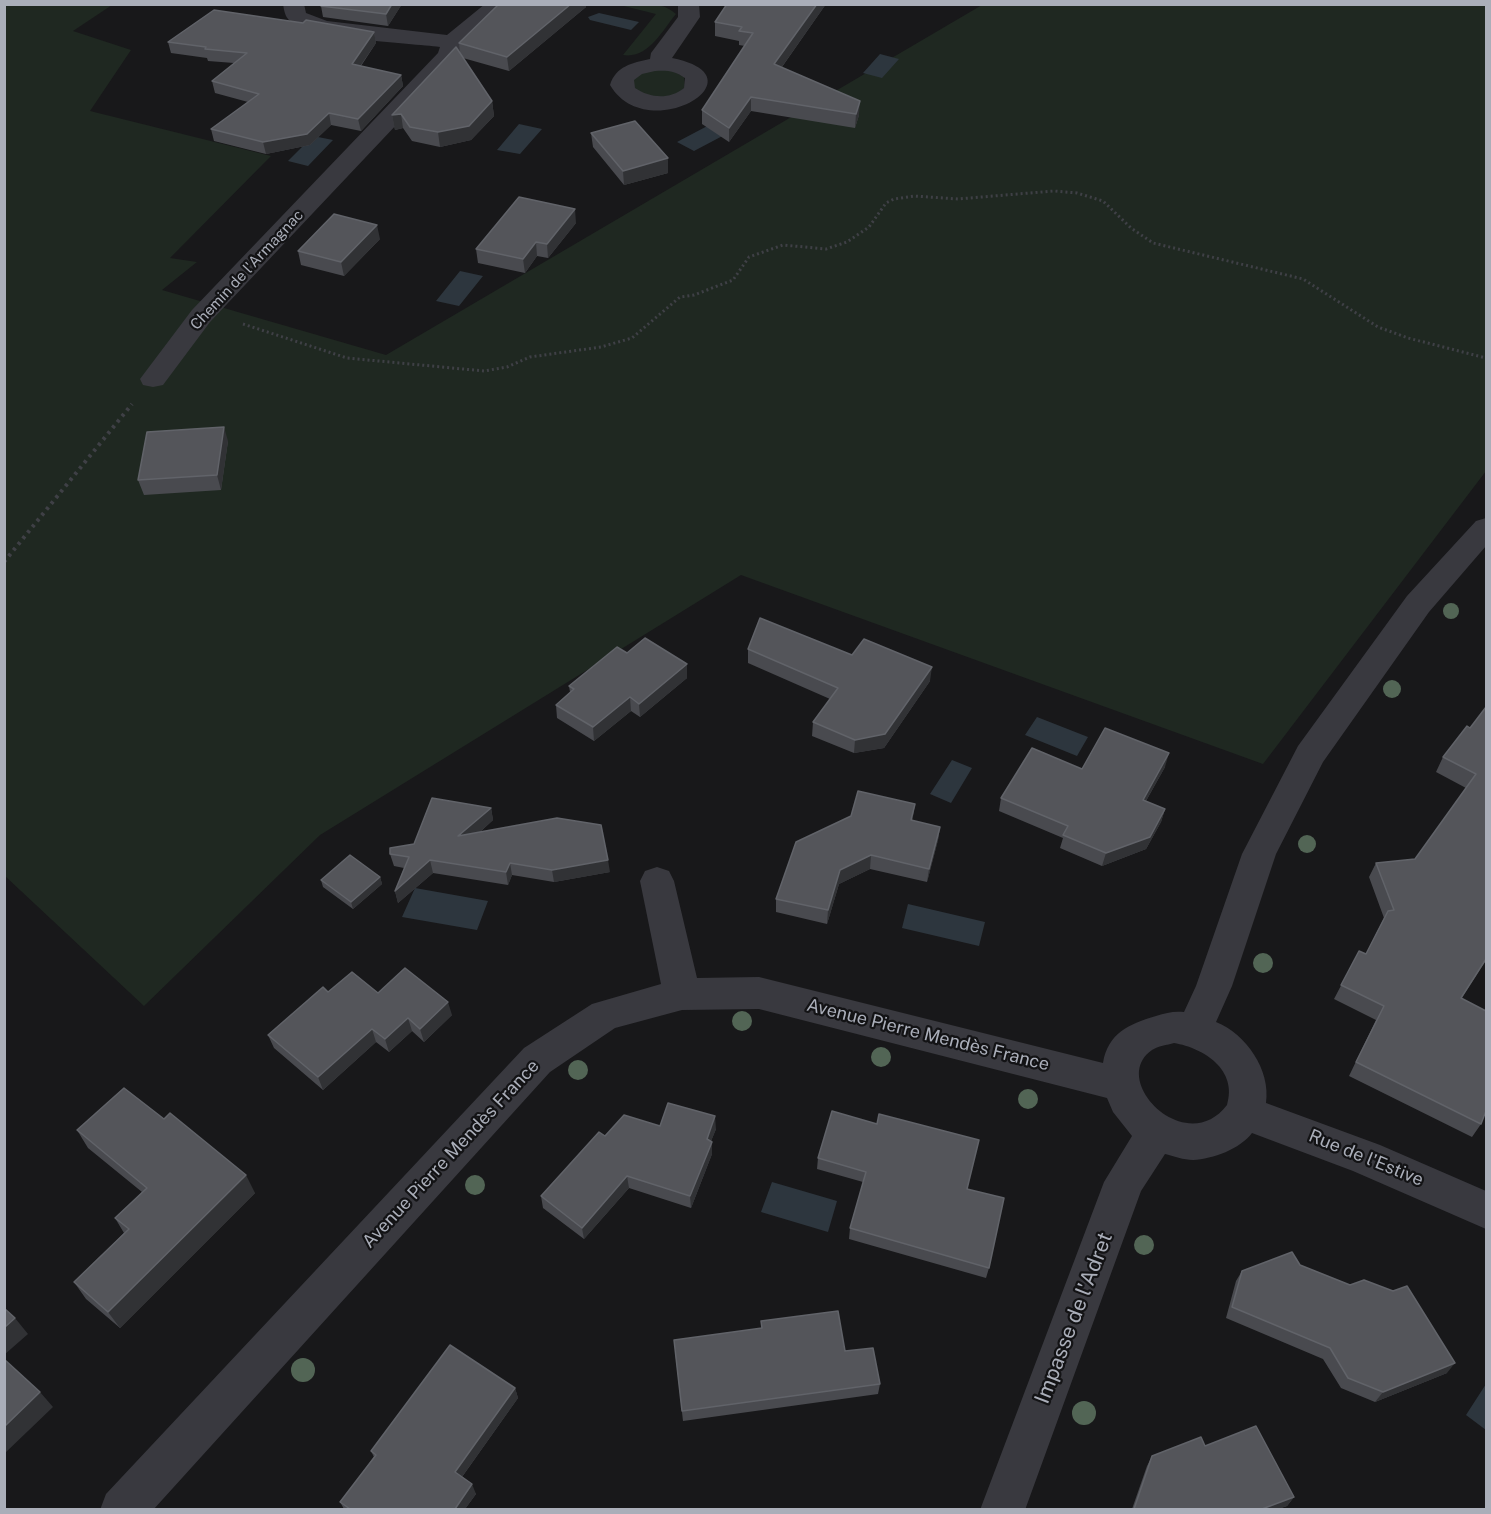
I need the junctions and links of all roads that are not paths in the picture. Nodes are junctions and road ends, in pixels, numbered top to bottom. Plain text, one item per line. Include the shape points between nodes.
1 (293, 4) edge
2 (499, 4) edge
3 (688, 4) edge
4 (452, 42) junction
5 (659, 64) dead end
6 (153, 379) road end
7 (1486, 528) edge
8 (657, 881) dead end
9 (682, 994) junction
10 (1194, 1030) junction
11 (1119, 1084) junction
12 (1244, 1113) junction
13 (1157, 1132) junction
14 (1486, 1210) edge
15 (122, 1509) edge
16 (1002, 1509) edge

1 - 4 street via 296,16 326,27
2 - 4 street
3 - 5 street via 689,17 662,53
4 - 6 street, Chemin de l'Armagnac via 442,63 201,316
7 - 10 street via 1418,604 1310,755 1259,854 1215,986
8 - 9 street
9 - 11 street, Avenue Pierre Mendès France via 759,993
9 - 15 street, Avenue Pierre Mendès France via 605,1015 537,1060
10 - 11 street via 1155,1029 1138,1037 1119,1066
10 - 12 street via 1213,1037 1240,1064 1248,1080 1249,1098
11 - 13 street via 1139,1119
12 - 13 street via 1234,1127 1218,1137 1177,1140
12 - 14 street, Rue de l'Estive via 1384,1164
13 - 16 street, Impasse de l'Adret via 1124,1182

